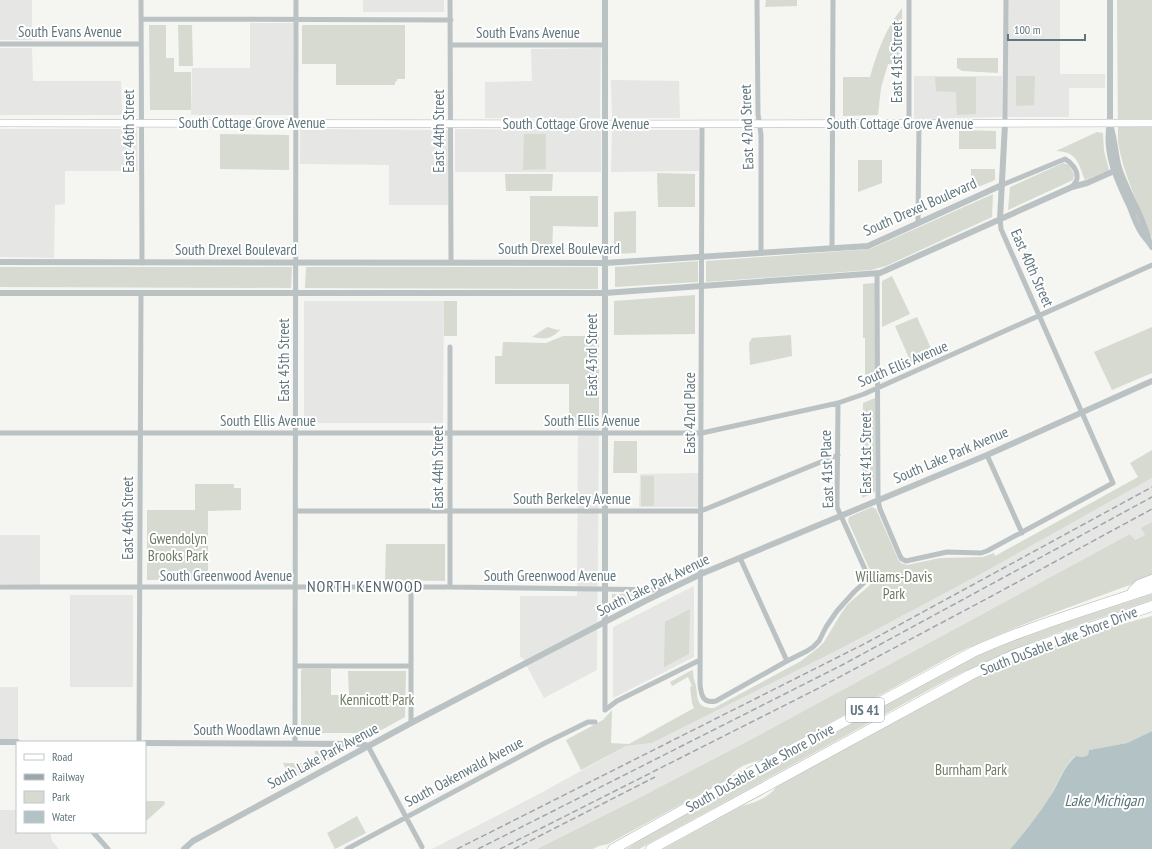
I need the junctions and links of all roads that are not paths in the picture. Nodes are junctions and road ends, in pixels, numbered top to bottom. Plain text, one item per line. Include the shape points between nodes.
1 (141, 0) edge
2 (296, 0) edge
3 (450, 0) edge
4 (605, 0) edge
5 (757, 0) edge
6 (833, 0) edge
7 (909, 0) edge
8 (1006, 0) edge
9 (1110, 0) edge
10 (141, 19) junction
11 (296, 19) junction
12 (451, 20) junction
13 (0, 44) edge
14 (141, 44) junction
15 (451, 45) junction
16 (605, 45) junction
17 (0, 123) edge
18 (141, 123) junction
19 (296, 123) junction
20 (1110, 123) junction
21 (1152, 123) edge
22 (451, 124) junction
23 (605, 124) junction
24 (702, 124) junction
25 (760, 124) junction
26 (832, 124) junction
27 (909, 124) junction
28 (919, 124) junction
29 (1005, 124) junction
30 (1114, 171) junction
31 (1002, 185) junction
32 (1072, 187) junction
33 (1000, 219) junction
34 (918, 223) junction
35 (1151, 245) edge
36 (832, 248) junction
37 (761, 253) junction
38 (702, 256) junction
39 (0, 262) edge
40 (451, 262) junction
41 (142, 263) junction
42 (297, 263) junction
43 (605, 263) junction
44 (1152, 265) edge
45 (877, 273) junction
46 (702, 287) junction
47 (0, 293) edge
48 (605, 293) junction
49 (141, 294) junction
50 (297, 294) junction
51 (1040, 316) junction
52 (450, 347) dead end
53 (1152, 381) edge
54 (878, 388) junction
55 (838, 403) junction
56 (1082, 413) junction
57 (0, 433) edge
58 (141, 433) junction
59 (296, 433) junction
60 (450, 433) junction
61 (605, 433) junction
62 (702, 433) junction
63 (838, 455) junction
64 (987, 455) junction
65 (878, 500) junction
66 (296, 511) junction
67 (450, 511) junction
68 (605, 511) junction
69 (701, 511) junction
70 (841, 515) junction
71 (1022, 533) junction
72 (740, 558) junction
73 (701, 574) junction
74 (1152, 580) edge
75 (140, 587) junction
76 (450, 587) junction
77 (0, 588) edge
78 (296, 588) junction
79 (411, 588) junction
80 (605, 588) junction
81 (1152, 588) edge
82 (668, 590) junction
83 (1128, 596) junction
84 (1152, 606) edge
85 (1135, 612) junction
86 (1152, 612) edge
87 (605, 622) junction
88 (700, 660) junction
89 (788, 660) junction
90 (296, 666) junction
91 (410, 666) junction
92 (595, 722) dead end
93 (411, 723) junction
94 (139, 741) edge
95 (0, 742) edge
96 (16, 742) edge
97 (146, 743) edge
98 (295, 743) junction
99 (368, 746) junction
100 (406, 817) junction
101 (94, 833) edge
102 (422, 847) dead end
103 (108, 849) edge
104 (184, 849) edge
105 (346, 849) edge
106 (613, 849) edge
107 (651, 849) edge

1 - 10 street, East 46th Street
2 - 11 street, East 45th Street
3 - 12 street, East 44th Street
4 - 16 street, East 43rd Street
5 - 25 street, East 42nd Street
6 - 26 street
7 - 27 street, East 41st Street
8 - 29 street, East 40th Street
9 - 20 street
10 - 11 street, South Evans Avenue
10 - 14 street, East 46th Street
11 - 12 street, South Evans Avenue
11 - 19 street, East 45th Street
12 - 15 street, East 44th Street
13 - 14 street, South Evans Avenue
14 - 18 street, East 46th Street
15 - 16 street, South Evans Avenue
15 - 22 street, East 44th Street
16 - 23 street, East 43rd Street
17 - 18 main road, South Cottage Grove Avenue
18 - 19 main road, South Cottage Grove Avenue
18 - 41 street, East 46th Street
19 - 22 main road, South Cottage Grove Avenue
19 - 42 street, East 45th Street
20 - 21 main road, South Cottage Grove Avenue
20 - 29 main road, South Cottage Grove Avenue
20 - 30 street via 1109,153
20 - 35 street via 1119,169
22 - 23 main road, South Cottage Grove Avenue
22 - 40 street, East 44th Street
23 - 24 main road, South Cottage Grove Avenue
23 - 43 street, East 43rd Street
24 - 25 main road, South Cottage Grove Avenue
24 - 38 street, East 42nd Place
25 - 26 main road, South Cottage Grove Avenue
25 - 37 street, East 42nd Street
26 - 27 main road, South Cottage Grove Avenue
26 - 36 street
27 - 28 main road, South Cottage Grove Avenue
28 - 29 main road, South Cottage Grove Avenue
28 - 34 street
29 - 31 street, East 40th Street
30 - 32 street
30 - 35 street via 1141,232
31 - 32 street, South Drexel Boulevard via 1065,159 1072,163 1077,176
31 - 33 street, East 40th Street
31 - 34 street, South Drexel Boulevard
32 - 33 street
33 - 45 street
33 - 51 street, East 40th Street via 1001,229
34 - 36 street, South Drexel Boulevard via 868,246
36 - 37 street, South Drexel Boulevard
37 - 38 street, South Drexel Boulevard
38 - 43 street, South Drexel Boulevard
38 - 46 street, East 42nd Place
39 - 41 street, South Drexel Boulevard
40 - 42 street, South Drexel Boulevard
40 - 43 street, South Drexel Boulevard
41 - 42 street, South Drexel Boulevard
42 - 50 street, East 45th Street
43 - 48 street, East 43rd Street
44 - 51 street, South Ellis Avenue
45 - 46 street
45 - 54 street, East 41st Street
46 - 48 street
46 - 62 street, East 42nd Place
47 - 49 street
48 - 50 street
48 - 61 street, East 43rd Street
49 - 50 street
49 - 58 street, East 46th Street
50 - 59 street, East 45th Street
51 - 54 street, South Ellis Avenue
51 - 56 street, East 40th Street
52 - 60 street, East 44th Street
53 - 56 street, South Lake Park Avenue
54 - 55 street, South Ellis Avenue
54 - 65 street, East 41st Street
55 - 62 street, South Ellis Avenue
55 - 63 street, East 41st Place
56 - 64 street, South Lake Park Avenue
56 - 71 street, East 40th Street via 1113,483
57 - 58 street, South Ellis Avenue
58 - 59 street, South Ellis Avenue
58 - 75 street, East 46th Street
59 - 60 street, South Ellis Avenue
59 - 66 street, East 45th Street
60 - 61 street, South Ellis Avenue
60 - 67 street, East 44th Street
61 - 62 street, South Ellis Avenue
61 - 68 street, East 43rd Street
62 - 69 street, East 42nd Place
63 - 69 street, South Berkeley Avenue
63 - 70 street, East 41st Place via 837,507
64 - 65 street, South Lake Park Avenue
64 - 71 street
65 - 70 street, South Lake Park Avenue
65 - 71 street, East 41st Street via 900,556 906,561 946,552 981,553
66 - 67 street, South Berkeley Avenue
66 - 78 street, East 45th Street
67 - 68 street, South Berkeley Avenue
67 - 76 street, East 44th Street
68 - 69 street, South Berkeley Avenue
68 - 80 street, East 43rd Street
69 - 73 street, East 42nd Place
70 - 72 street, South Lake Park Avenue
70 - 89 street, East 41st Place via 868,579 837,611 819,641 807,651
72 - 73 street, South Lake Park Avenue
72 - 89 street
73 - 82 street, South Lake Park Avenue
73 - 88 street, East 42nd Place
74 - 83 highway via 1139,585
75 - 77 street, South Greenwood Avenue
75 - 78 street, South Greenwood Avenue
75 - 94 street, East 46th Street
76 - 79 street, South Greenwood Avenue
76 - 80 street, South Greenwood Avenue
78 - 79 street, South Greenwood Avenue
78 - 90 street, East 45th Street
79 - 91 street
80 - 82 street, South Greenwood Avenue
80 - 87 street, East 43rd Street
81 - 83 highway, South DuSable Lake Shore Drive / US 41
82 - 87 street, South Lake Park Avenue
83 - 106 highway, South DuSable Lake Shore Drive / US 41 via 1042,624 973,652
84 - 85 highway, South DuSable Lake Shore Drive / US 41
85 - 86 highway
85 - 107 highway, South DuSable Lake Shore Drive / US 41 via 1016,654 970,675
87 - 88 street, East 43rd Street via 605,710
87 - 93 street, South Lake Park Avenue
88 - 89 street, East 42nd Place via 701,696 712,702
90 - 91 street
90 - 98 street, East 45th Street
91 - 93 street
92 - 100 street, South Oakenwald Avenue via 588,722 545,743
93 - 99 street, South Lake Park Avenue
95 - 96 street
97 - 98 street, South Woodlawn Avenue
98 - 99 street, South Woodlawn Avenue
99 - 100 street
99 - 104 street, South Lake Park Avenue via 193,841
100 - 102 street
100 - 105 street, South Oakenwald Avenue
101 - 103 street

